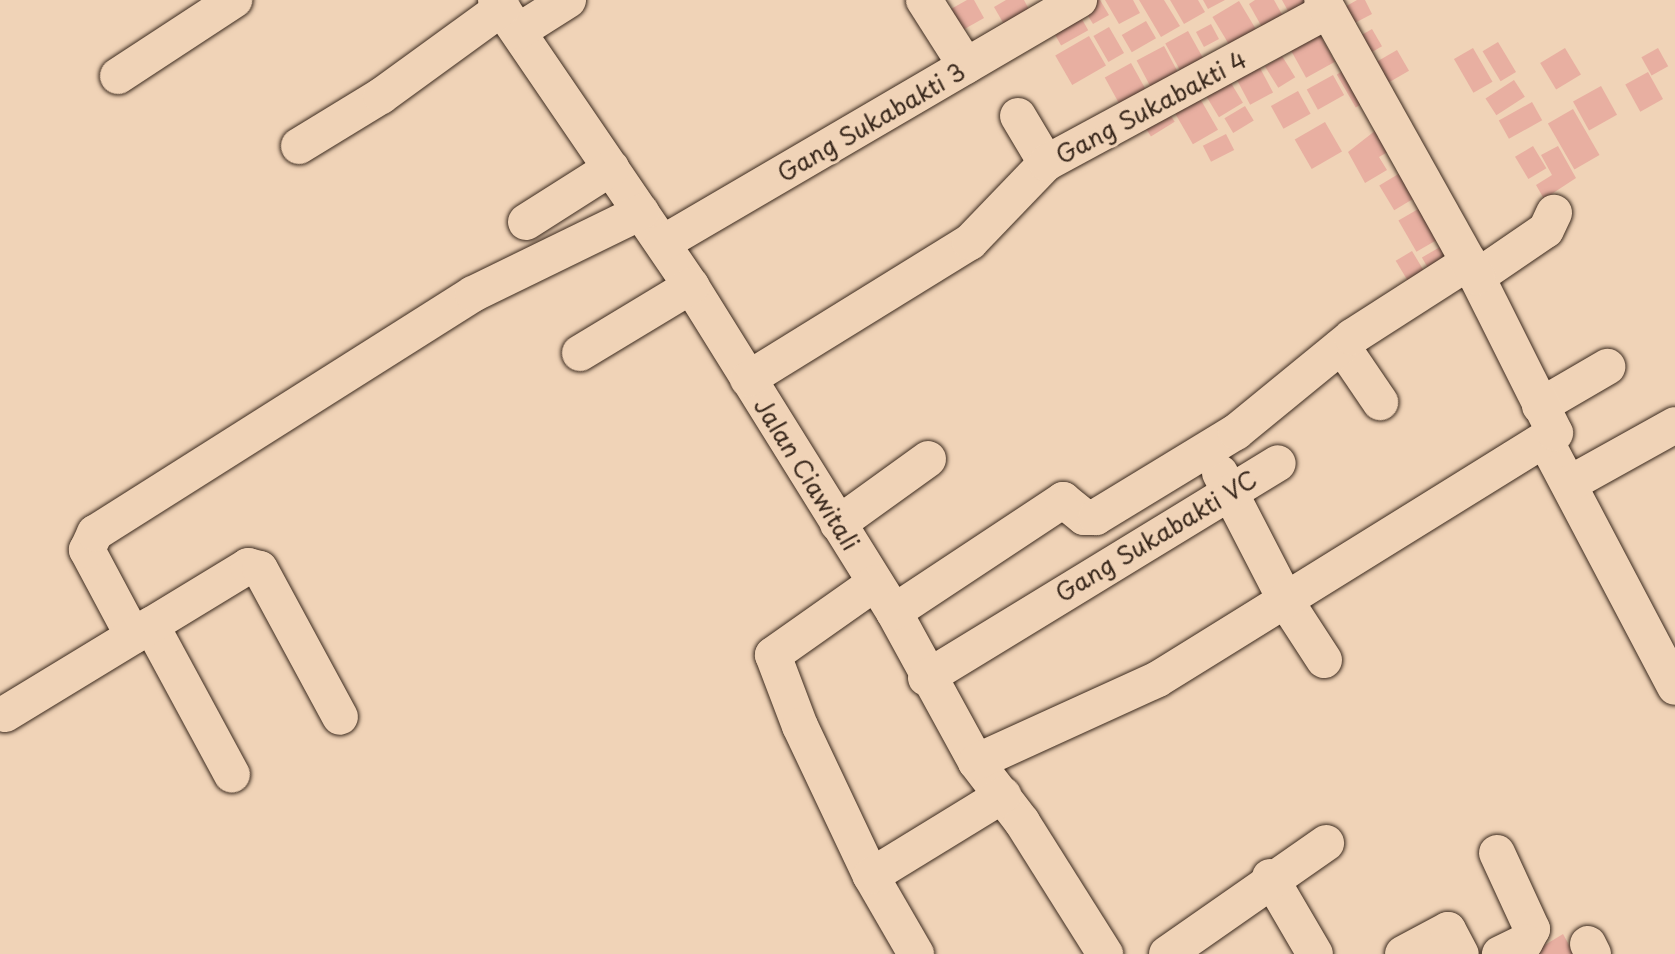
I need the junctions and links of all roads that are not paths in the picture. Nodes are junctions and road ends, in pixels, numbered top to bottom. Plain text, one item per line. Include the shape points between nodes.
1 (234, 0) edge
2 (568, 0) edge
3 (924, 0) edge
4 (1079, 0) edge
5 (1325, 5) edge
6 (506, 13) edge
7 (966, 66) junction
8 (118, 76) dead end
9 (1018, 116) dead end
10 (299, 146) dead end
11 (1046, 163) junction
12 (611, 168) junction
13 (641, 212) junction
14 (1554, 213) dead end
15 (526, 222) dead end
16 (663, 243) junction
17 (1473, 270) junction
18 (691, 286) junction
19 (1342, 346) junction
20 (580, 353) dead end
21 (1607, 367) dead end
22 (748, 379) junction
23 (1380, 402) dead end
24 (1542, 423) junction
25 (1675, 425) edge
26 (1208, 449) junction
27 (928, 459) dead end
28 (1278, 463) dead end
29 (1569, 484) junction
30 (1230, 492) junction
31 (838, 524) junction
32 (884, 598) junction
33 (1287, 603) junction
34 (142, 631) junction
35 (1324, 660) dead end
36 (926, 678) junction
37 (1675, 687) edge
38 (5, 714) dead end
39 (340, 717) dead end
40 (976, 762) junction
41 (232, 775) dead end
42 (1003, 795) junction
43 (1326, 843) dead end
44 (1497, 853) dead end
45 (871, 876) junction
46 (1270, 877) junction
47 (916, 954) edge
48 (1105, 954) edge
49 (1167, 954) edge
50 (1315, 954) edge
51 (1403, 954) edge
52 (1461, 954) edge
53 (1500, 954) edge

1 - 8 street
2 - 6 street
3 - 7 street
4 - 7 street, Gang Sukabakti 3
5 - 11 street, Gang Sukabakti 4
5 - 17 street
6 - 10 street
6 - 12 street, Jalan Ciawitali
7 - 16 street, Gang Sukabakti 3
9 - 11 street
11 - 22 street, Gang Sukabakti 4 via 970,242
12 - 13 street, Jalan Ciawitali
12 - 15 street
13 - 16 street, Jalan Ciawitali
13 - 34 street via 473,294 95,533 87,550
14 - 17 street via 1546,230
16 - 18 street, Jalan Ciawitali
17 - 19 street
17 - 24 street
18 - 20 street
18 - 22 street, Jalan Ciawitali
19 - 23 street
19 - 26 street
21 - 24 street
22 - 31 street, Jalan Ciawitali
24 - 29 street
24 - 33 street
25 - 29 street
26 - 30 street
26 - 32 street via 1096,517 1084,517 1063,500
27 - 31 street
28 - 30 street, Gang Sukabakti VC
29 - 37 street
30 - 33 street
30 - 36 street, Gang Sukabakti VC
31 - 32 street, Jalan Ciawitali
32 - 36 street, Jalan Ciawitali
32 - 45 street via 773,655 800,726
33 - 35 street
33 - 40 street via 1158,679
34 - 38 street
34 - 39 street via 255,566
34 - 41 street
36 - 40 street, Jalan Ciawitali
40 - 42 street, Jalan Ciawitali
42 - 45 street
42 - 48 street, Jalan Ciawitali
43 - 46 street
44 - 53 street via 1532,929 1525,942
45 - 47 street
46 - 49 street
46 - 50 street
51 - 52 street via 1448,930

